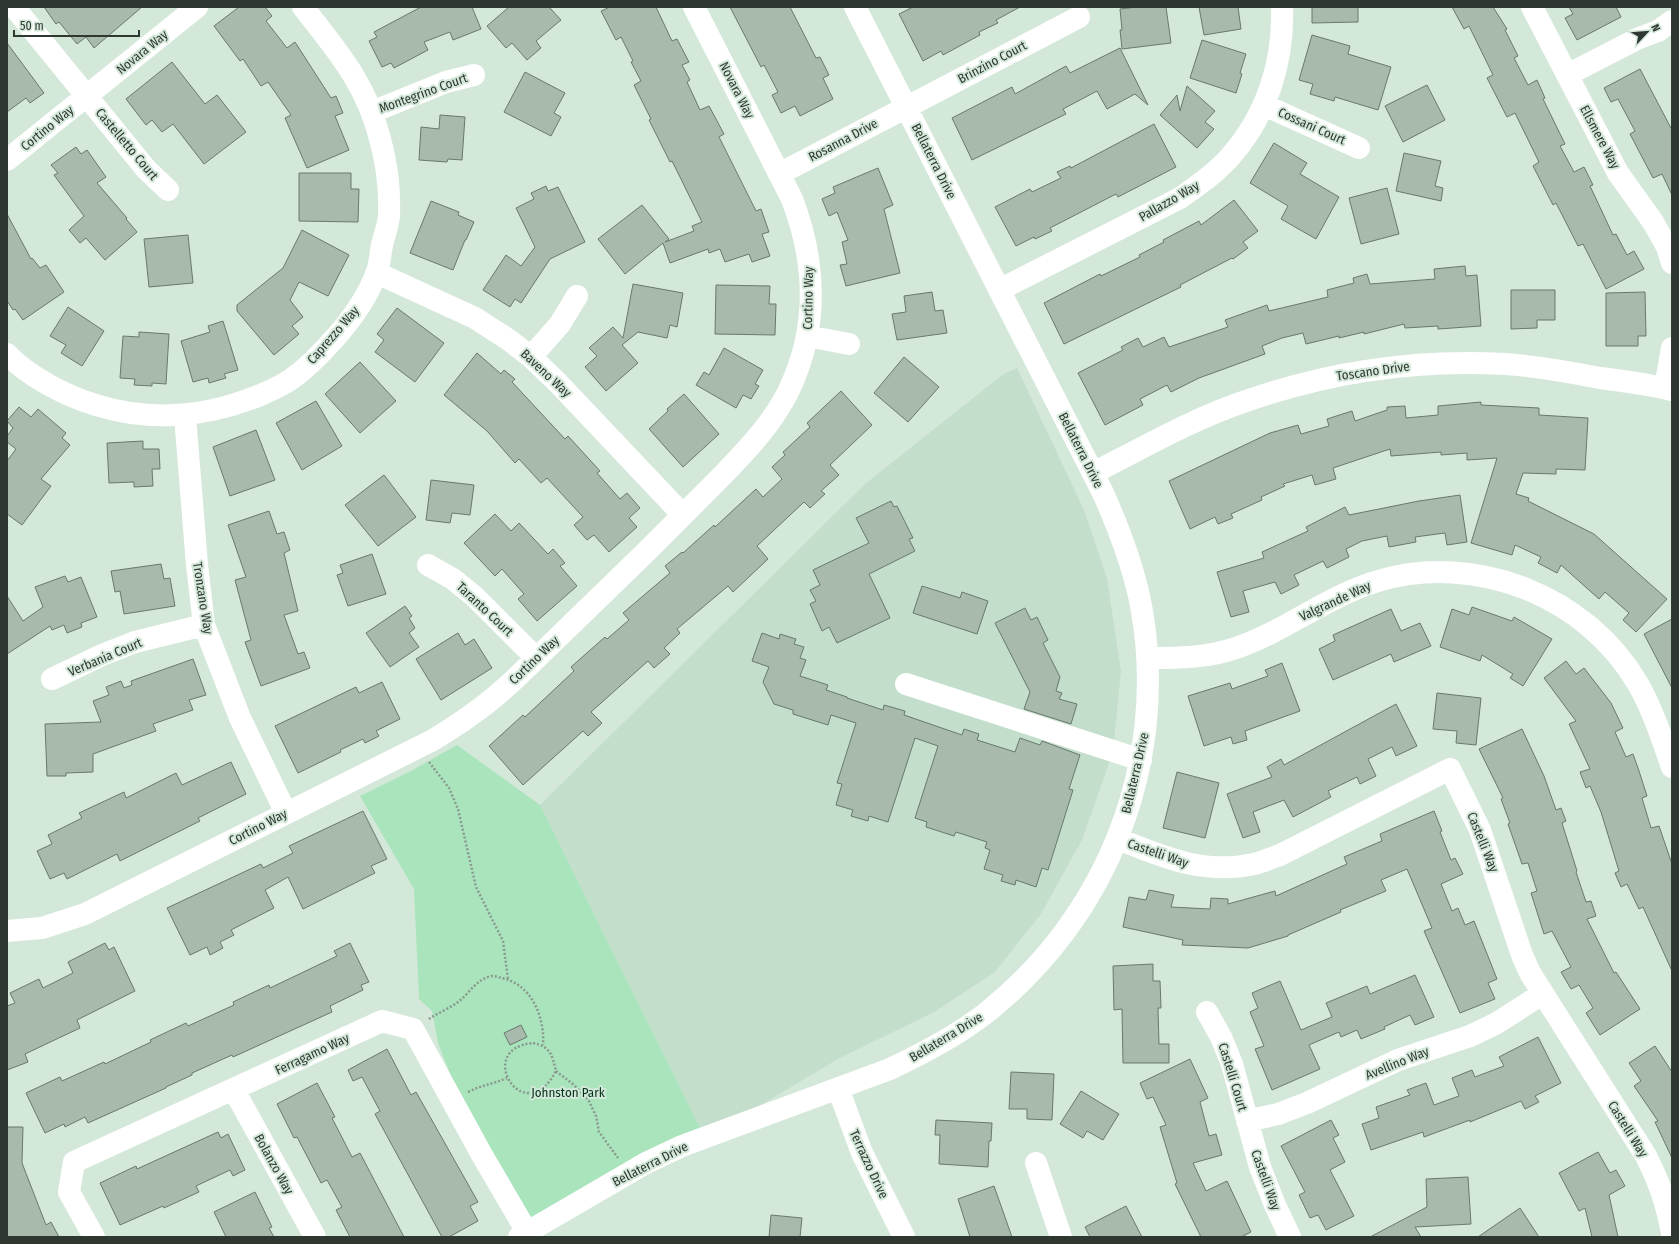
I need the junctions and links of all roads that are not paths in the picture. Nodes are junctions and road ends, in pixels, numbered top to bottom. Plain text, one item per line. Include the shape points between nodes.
1 (14, 7) edge
2 (197, 7) edge
3 (303, 7) edge
4 (694, 7) edge
5 (855, 7) edge
6 (1282, 7) edge
7 (1532, 7) edge
8 (1079, 17) dead end
9 (1672, 21) edge
10 (474, 75) dead end
11 (1567, 75) junction
12 (86, 96) junction
13 (1264, 105) junction
14 (906, 107) junction
15 (372, 112) junction
16 (1359, 148) dead end
17 (7, 160) edge
18 (779, 174) junction
19 (168, 190) dead end
20 (1672, 263) edge
21 (377, 273) junction
22 (1000, 290) junction
23 (577, 296) dead end
24 (807, 336) junction
25 (849, 344) dead end
26 (1672, 348) edge
27 (531, 358) junction
28 (10, 365) edge
29 (1668, 389) edge
30 (185, 416) junction
31 (1093, 473) junction
32 (683, 515) junction
33 (428, 565) dead end
34 (204, 625) junction
35 (536, 658) junction
36 (1148, 658) junction
37 (52, 679) dead end
38 (906, 684) dead end
39 (1141, 760) junction
40 (1672, 767) edge
41 (286, 813) junction
42 (1118, 839) junction
43 (7, 931) edge
44 (1542, 994) junction
45 (1207, 1012) dead end
46 (838, 1088) junction
47 (234, 1090) junction
48 (1247, 1121) junction
49 (1036, 1163) dead end
50 (1669, 1203) edge
51 (1672, 1233) edge
52 (526, 1235) edge
53 (94, 1237) edge
54 (315, 1237) edge
55 (904, 1237) edge
56 (1061, 1237) edge
57 (1290, 1237) edge

1 - 12 street, Castelletto Court
2 - 12 street, Novara Way
3 - 15 street, Caprezzo Way via 345,61 360,85
4 - 18 street, Novara Way
5 - 14 street, Bellaterra Drive
6 - 13 street, Pallazzo Way via 1282,41 1276,74
7 - 11 street, Ellsmere Way
8 - 14 street, Brinzino Court
9 - 11 street via 1658,31
10 - 15 street, Montegrino Court via 446,82
11 - 20 street, Ellsmere Way via 1618,173 1653,222 1667,247
12 - 17 street, Cortino Way
12 - 19 street, Castelletto Court via 146,169
13 - 16 street, Cossani Court
13 - 22 street, Pallazzo Way via 1230,158 1206,180 1180,198
14 - 18 street, Rosanna Drive
14 - 22 street, Bellaterra Drive
15 - 21 street, Caprezzo Way via 381,140 389,218
18 - 24 street, Cortino Way via 800,220 808,254 811,278
21 - 27 street, Baveno Way via 474,318 510,340
21 - 30 street, Caprezzo Way via 345,326 294,378 242,402
22 - 31 street, Bellaterra Drive
23 - 27 street via 560,324
24 - 25 street
24 - 32 street, Cortino Way via 789,390 766,428
26 - 29 street
27 - 32 street, Baveno Way via 558,383
28 - 30 street, Caprezzo Way via 75,399 126,413
29 - 31 street, Toscano Drive via 1505,364 1391,366 1299,384 1238,404 1176,431
30 - 34 street, Tronzano Way
31 - 36 street, Bellaterra Drive via 1127,551 1142,611
32 - 35 street, Cortino Way
33 - 35 street, Taranto Court via 453,579 475,597
34 - 37 street, Verbania Court via 136,642
34 - 41 street, Tronzano Way via 240,718
35 - 41 street, Cortino Way via 471,716 418,747
36 - 39 street, Bellaterra Drive via 1146,720
36 - 40 street, Valgrande Way via 1204,656 1235,649 1346,593 1378,581 1426,573 1482,575 1537,592 1580,619 1603,638 1638,683
38 - 39 street
39 - 42 street, Bellaterra Drive via 1133,795
41 - 43 street, Cortino Way via 85,914 42,928
42 - 44 street, Castelli Way via 1172,860 1199,866 1226,868 1254,864 1280,855 1450,769 1480,830 1522,955
42 - 46 street, Bellaterra Drive via 1098,882 1073,922 1022,982 960,1032 926,1052 890,1069
44 - 48 street, Avellino Way via 1497,1023 1470,1036 1398,1060 1307,1104
44 - 50 street, Castelli Way via 1646,1156
45 - 48 street, Castelli Court via 1221,1036 1232,1064
46 - 52 street, Bellaterra Drive via 682,1146 646,1163
46 - 55 street, Terrazzo Drive via 862,1153
47 - 52 street, Ferragamo Way via 382,1021 413,1029
47 - 53 street, Ferragamo Way via 74,1162 69,1192
47 - 54 street, Bolanzo Way
48 - 57 street, Castelli Way via 1260,1167
49 - 56 street
50 - 51 street, Castelli Way

